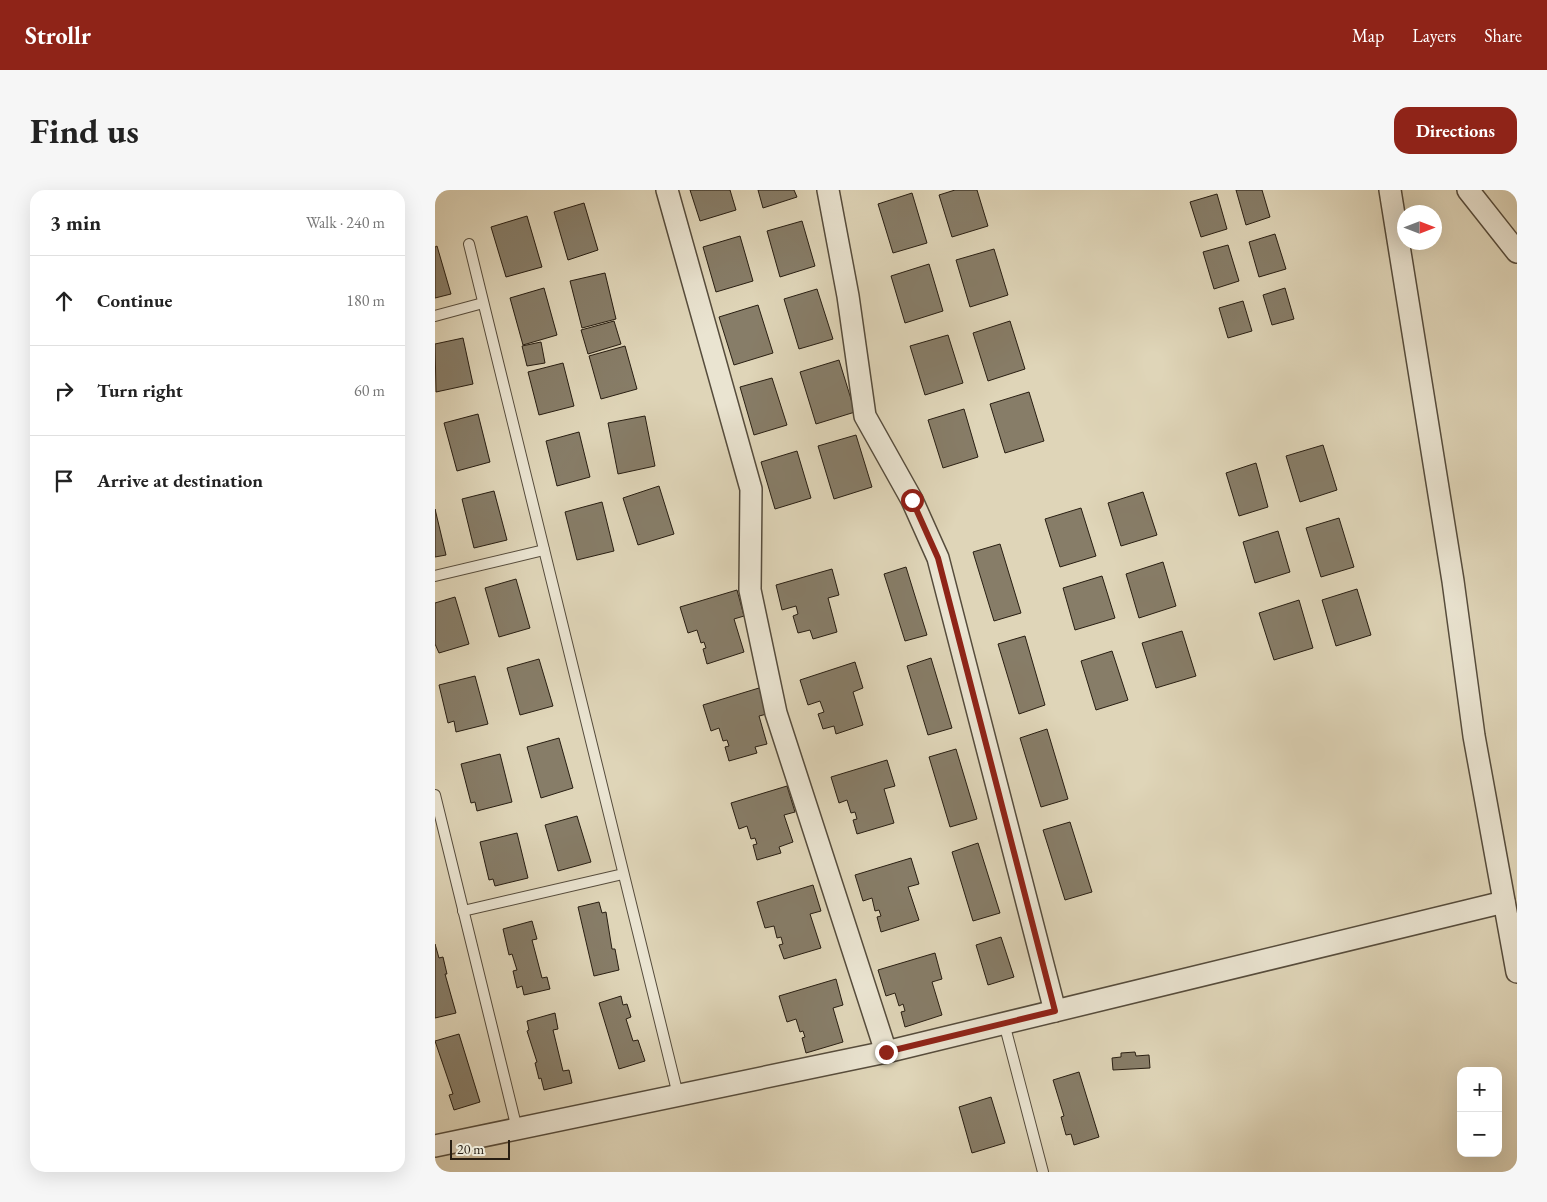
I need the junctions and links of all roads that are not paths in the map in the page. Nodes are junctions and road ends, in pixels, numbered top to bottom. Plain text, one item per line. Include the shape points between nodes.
1 (667, 190) edge
2 (828, 190) edge
3 (1390, 190) edge
4 (1468, 190) edge
5 (469, 244) dead end
6 (1517, 252) edge
7 (483, 304) junction
8 (435, 316) edge
9 (544, 550) junction
10 (435, 576) edge
11 (435, 796) edge
12 (623, 874) junction
13 (1504, 902) junction
14 (463, 911) junction
15 (1517, 972) edge
16 (1055, 1011) junction
17 (1004, 1023) junction
18 (886, 1052) junction
19 (678, 1096) junction
20 (517, 1129) junction
21 (435, 1146) edge
22 (1043, 1172) edge

1 - 18 street via 751,489 750,590 776,712
2 - 16 street via 848,296 865,416 912,500 938,558
3 - 13 street via 1453,581 1474,736
4 - 6 street
5 - 7 lane
7 - 8 lane
7 - 9 lane
9 - 10 lane
9 - 12 lane
11 - 14 lane
12 - 14 lane
12 - 19 lane
13 - 15 street
13 - 16 street
14 - 20 lane
16 - 17 street
17 - 18 street
17 - 22 lane
18 - 19 street
19 - 20 street
20 - 21 street

